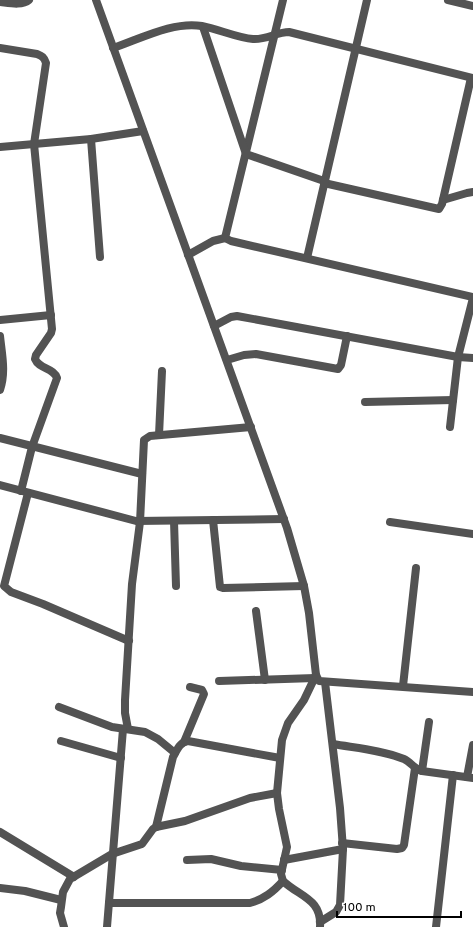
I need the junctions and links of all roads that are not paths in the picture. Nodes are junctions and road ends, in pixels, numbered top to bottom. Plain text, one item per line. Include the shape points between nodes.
1 (29, 0) edge
2 (96, 0) edge
3 (283, 0) edge
4 (367, 0) edge
5 (448, 0) edge
6 (0, 2) edge
7 (473, 6) edge
8 (203, 26) junction
9 (274, 36) junction
10 (0, 48) edge
11 (113, 48) junction
12 (356, 49) junction
13 (472, 78) edge
14 (143, 131) junction
15 (91, 139) junction
16 (34, 144) junction
17 (0, 147) edge
18 (246, 154) junction
19 (324, 182) junction
20 (473, 192) edge
21 (443, 200) junction
22 (225, 238) junction
23 (188, 255) junction
24 (100, 257) dead end
25 (307, 258) junction
26 (473, 297) edge
27 (51, 315) junction
28 (0, 320) edge
29 (214, 326) junction
30 (0, 336) edge
31 (347, 336) junction
32 (458, 357) junction
33 (473, 358) edge
34 (227, 360) junction
35 (162, 371) dead end
36 (0, 390) edge
37 (453, 400) junction
38 (365, 402) dead end
39 (251, 427) junction
40 (450, 427) dead end
41 (159, 435) junction
42 (0, 438) edge
43 (32, 447) junction
44 (142, 474) junction
45 (0, 485) edge
46 (25, 492) junction
47 (284, 519) junction
48 (213, 520) junction
49 (174, 521) junction
50 (140, 522) junction
51 (390, 522) dead end
52 (473, 534) edge
53 (416, 568) dead end
54 (176, 586) dead end
55 (304, 586) junction
56 (256, 611) dead end
57 (129, 641) junction
58 (316, 677) junction
59 (265, 680) junction
60 (219, 682) dead end
61 (325, 682) junction
62 (403, 686) junction
63 (190, 687) dead end
64 (473, 692) edge
65 (59, 707) dead end
66 (430, 722) dead end
67 (126, 729) junction
68 (61, 741) dead end
69 (184, 742) junction
70 (333, 744) junction
71 (473, 746) edge
72 (175, 754) junction
73 (121, 758) junction
74 (280, 758) junction
75 (418, 769) junction
76 (453, 775) junction
77 (470, 777) edge
78 (277, 793) junction
79 (156, 827) junction
80 (0, 832) edge
81 (343, 846) junction
82 (112, 854) junction
83 (187, 860) dead end
84 (284, 860) junction
85 (282, 870) junction
86 (74, 877) junction
87 (283, 881) junction
88 (0, 888) edge
89 (62, 900) junction
90 (109, 903) junction
91 (320, 924) edge
92 (64, 927) edge
93 (107, 927) edge
94 (436, 927) edge

1 - 6 street via 26,3
2 - 11 street
3 - 9 street
4 - 12 street
5 - 7 street
8 - 9 street via 253,39
8 - 11 street via 169,28
8 - 18 street
9 - 12 street via 289,32
9 - 18 street
10 - 16 street via 37,54 45,59
11 - 14 street
12 - 13 street
12 - 19 street
13 - 21 street
14 - 15 street
14 - 23 street
15 - 16 street
15 - 24 street
16 - 17 street
16 - 27 street
18 - 19 street
18 - 22 street
19 - 21 street via 436,210 441,207
19 - 25 street
20 - 21 street
22 - 23 street via 213,241
22 - 25 street
23 - 29 street
25 - 26 street
26 - 32 street
27 - 28 street
27 - 43 street via 51,333 35,359 38,364 56,374 57,378
29 - 31 street via 230,317 238,316
29 - 34 street
30 - 36 street via 4,377
31 - 32 street
31 - 34 street via 338,369 256,354
32 - 33 street
32 - 37 street
34 - 39 street
35 - 41 street
37 - 38 street
37 - 40 street
39 - 41 street
39 - 47 street
41 - 44 street via 144,440
42 - 43 street
43 - 44 street
43 - 46 street
44 - 50 street
45 - 46 street
46 - 50 street
46 - 57 street via 4,586 11,592
47 - 48 street
47 - 55 street
48 - 49 street
48 - 55 street via 220,587
49 - 50 street
49 - 54 street
50 - 57 street via 132,584
51 - 52 street
53 - 62 street
55 - 58 street
56 - 59 street
57 - 67 street
58 - 59 street
58 - 61 street via 319,681
58 - 74 street via 288,723 282,740
59 - 60 street
61 - 62 street
61 - 70 street
62 - 64 street
63 - 69 street via 202,690 204,694
65 - 67 street
66 - 75 street
67 - 72 street via 152,734
67 - 73 street
68 - 73 street
69 - 72 street
69 - 74 street via 188,740
70 - 75 street via 393,755 405,759
70 - 81 street
71 - 77 street
72 - 79 street
73 - 82 street
74 - 78 street
75 - 76 street
75 - 81 street via 404,846 397,849
76 - 77 street
76 - 94 street
78 - 79 street via 250,798 185,822
78 - 84 street via 286,838
79 - 82 street via 142,844
80 - 86 street
81 - 84 street
81 - 91 street via 340,905 336,912
82 - 86 street
82 - 90 street
83 - 85 street via 211,859 241,866
84 - 85 street
85 - 87 street
86 - 89 street via 67,884
87 - 90 street via 264,898 250,903
87 - 91 street via 316,906
88 - 89 street
89 - 92 street via 60,913
90 - 93 street

